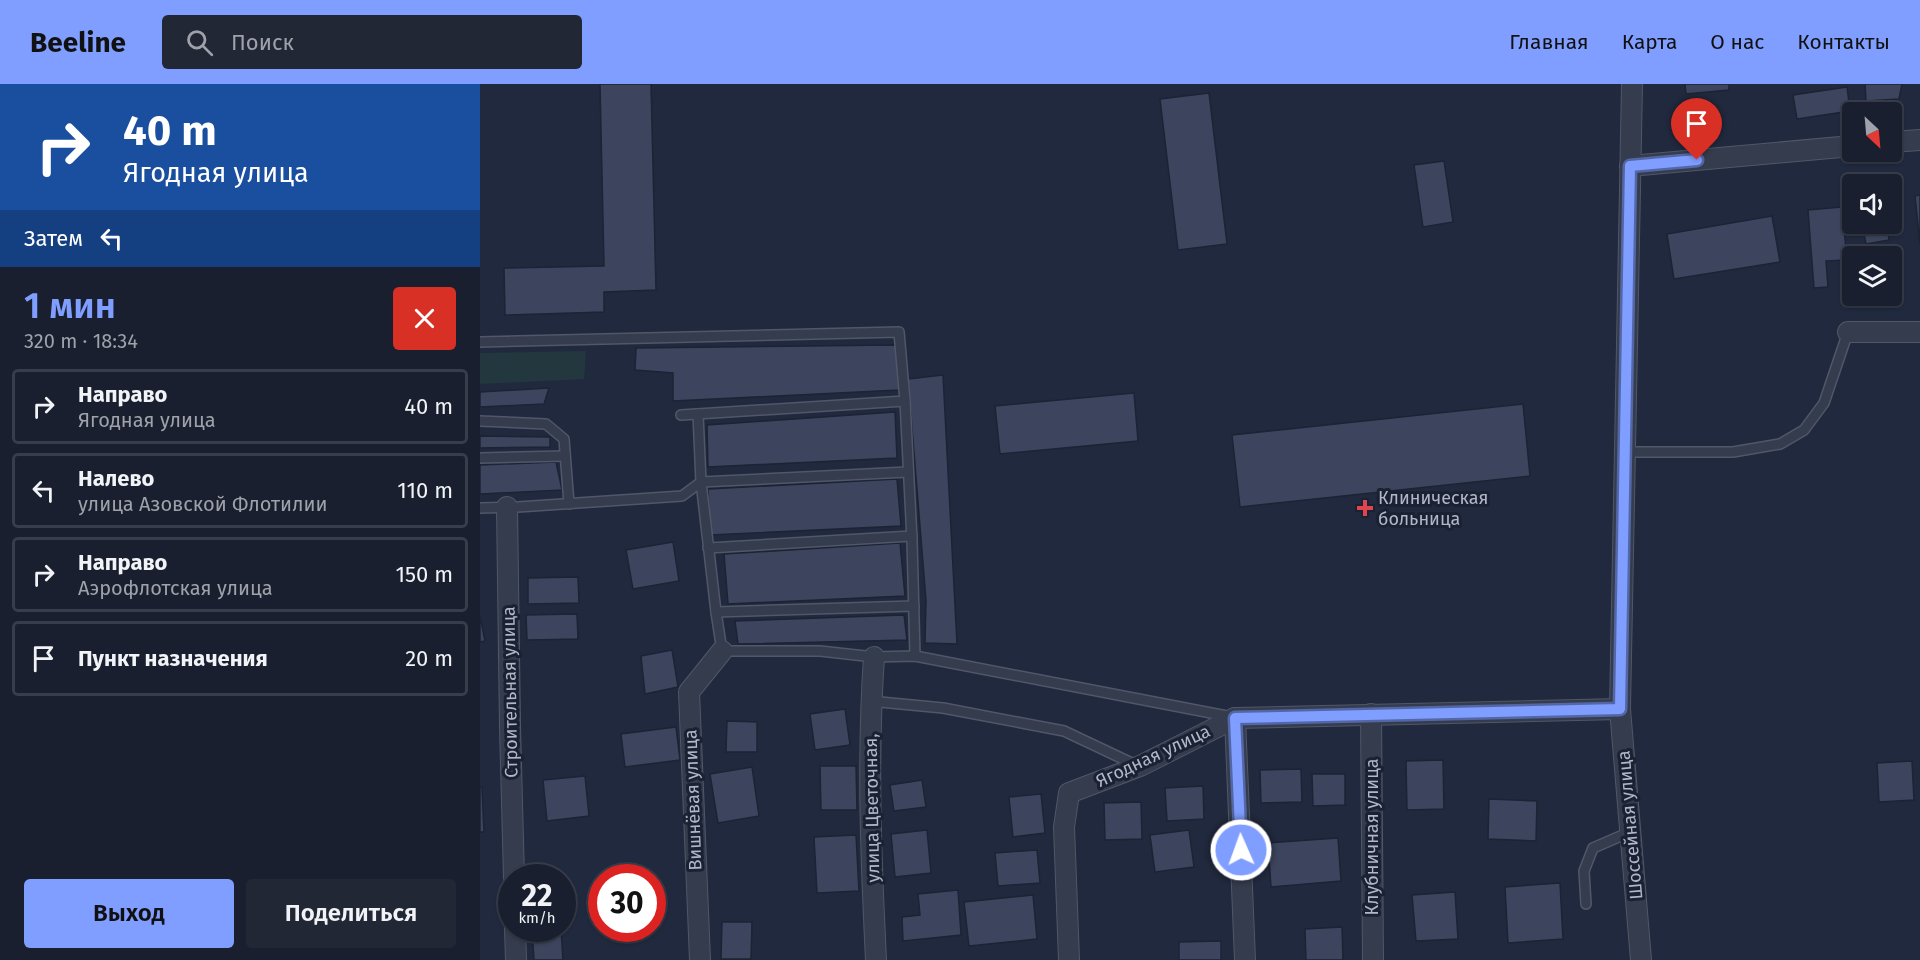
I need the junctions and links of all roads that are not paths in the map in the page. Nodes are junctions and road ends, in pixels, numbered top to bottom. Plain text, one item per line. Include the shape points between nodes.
1 (1632, 84) edge
2 (1920, 140) edge
3 (1902, 141) edge
4 (1842, 147) edge
5 (1630, 166) junction
6 (1848, 332) joint
7 (1920, 332) edge
8 (480, 342) edge
9 (904, 401) junction
10 (698, 414) junction
11 (681, 415) dead end
12 (480, 421) edge
13 (1624, 452) junction
14 (565, 456) junction
15 (480, 458) edge
16 (908, 472) junction
17 (701, 482) junction
18 (569, 504) junction
19 (507, 507) junction
20 (480, 508) edge
21 (912, 536) junction
22 (708, 548) junction
23 (914, 606) junction
24 (716, 612) junction
25 (722, 651) junction
26 (915, 656) junction
27 (874, 657) junction
28 (1620, 700) junction
29 (870, 708) junction
30 (1371, 714) junction
31 (1235, 718) junction
32 (1140, 766) junction
33 (1630, 832) junction
34 (514, 864) edge
35 (1586, 904) dead end
36 (515, 942) edge
37 (516, 960) edge
38 (700, 960) edge
39 (876, 960) edge
40 (1069, 960) edge
41 (1245, 960) edge
42 (1373, 960) edge
43 (1641, 960) edge

1 - 5 street, Шоссейная улица
2 - 3 street
4 - 5 street
5 - 13 street, Шоссейная улица
6 - 7 street
6 - 13 lane via 1824,403 1804,430 1779,444 1733,452
8 - 9 lane via 899,332
9 - 10 lane
9 - 16 lane
10 - 11 lane
10 - 17 lane
12 - 14 lane via 546,424 564,439
13 - 28 street, Шоссейная улица
14 - 15 lane
14 - 18 lane
16 - 17 lane
16 - 21 lane
17 - 18 lane via 682,496
17 - 22 lane
18 - 19 lane
19 - 20 lane
19 - 34 street, Строительная улица
21 - 22 lane
21 - 23 lane
22 - 24 lane
23 - 24 lane
23 - 26 lane
24 - 25 lane
25 - 27 lane via 820,651
25 - 38 street, Вишнёвая улица via 689,692
26 - 27 lane
26 - 31 lane
27 - 29 street, улица Цветочная,
28 - 30 street, Ягодная улица
28 - 33 street, Шоссейная улица
29 - 32 lane via 880,702 943,708 1064,732
29 - 39 street, улица Цветочная, via 870,837
30 - 31 street, Ягодная улица
30 - 42 street, Клубничная улица
31 - 32 street, Ягодная улица
31 - 41 street
32 - 40 street, Ягодная улица via 1069,793 1064,827
33 - 35 lane via 1593,848 1584,871
33 - 43 street, Шоссейная улица
36 - 37 street

